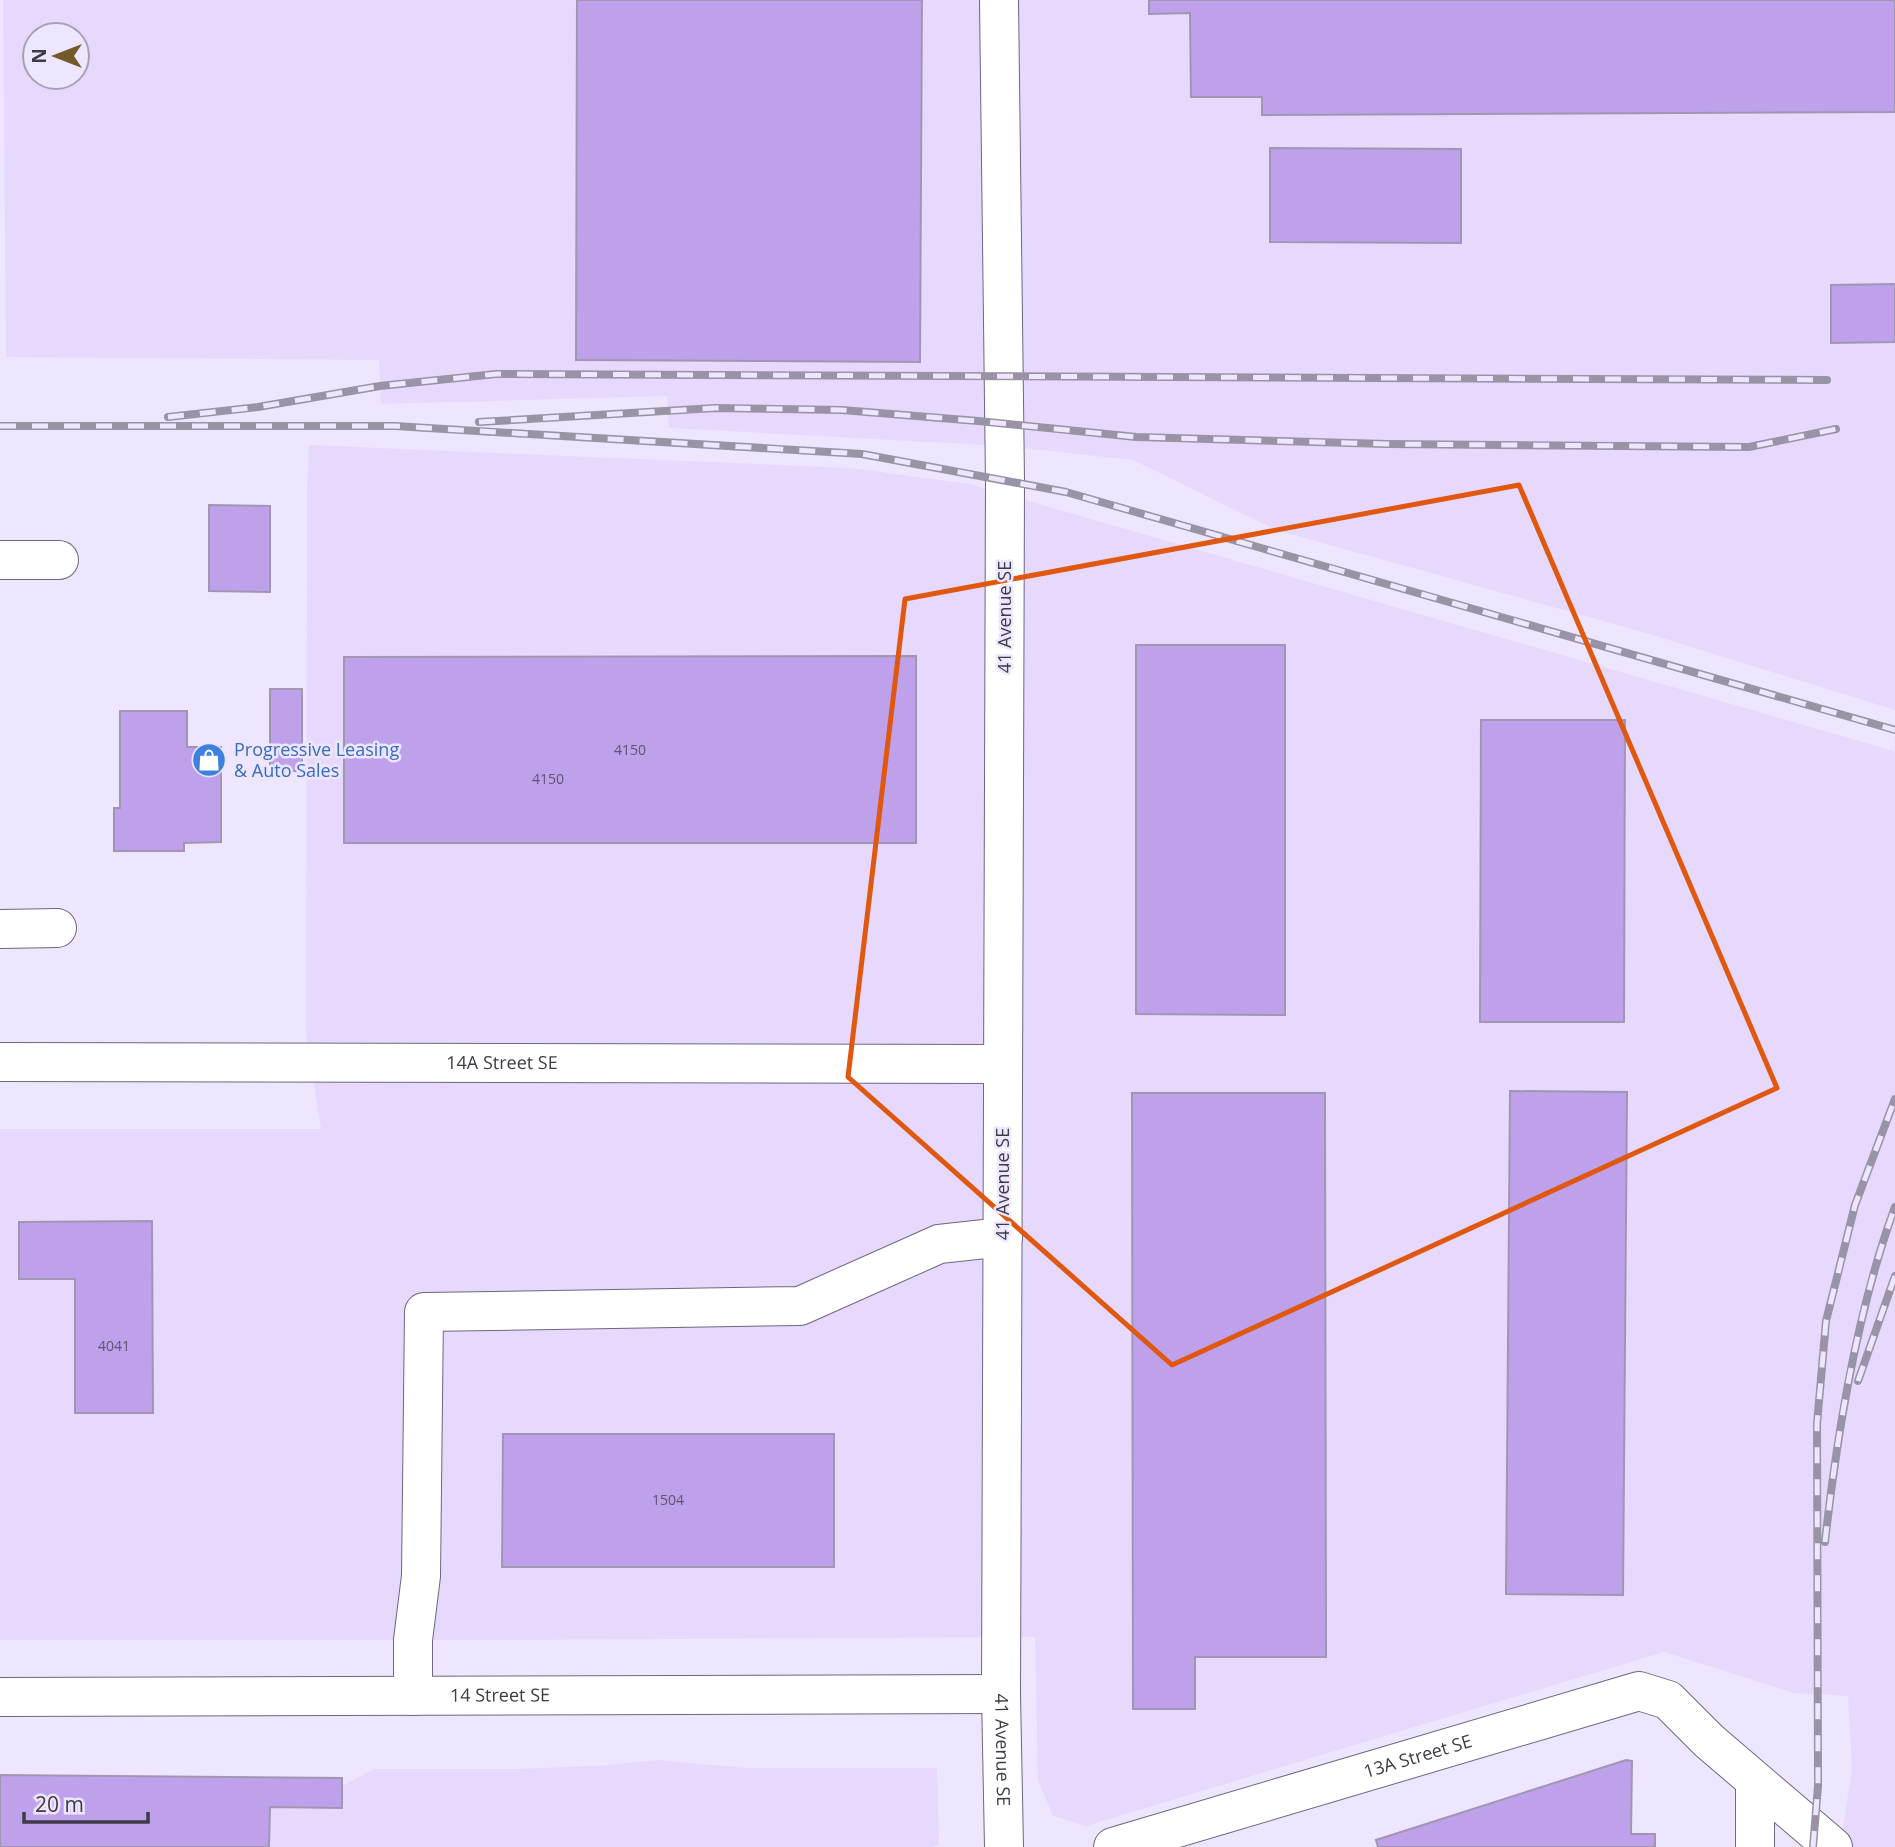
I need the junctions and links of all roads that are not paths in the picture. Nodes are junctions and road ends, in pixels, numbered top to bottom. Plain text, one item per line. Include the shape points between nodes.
1 (999, 0) edge
2 (0, 560) edge
3 (59, 560) dead end
4 (57, 928) dead end
5 (0, 929) edge
6 (0, 1062) edge
7 (1003, 1064) junction
8 (1003, 1237) junction
9 (1001, 1694) junction
10 (413, 1696) junction
11 (0, 1697) edge
12 (1755, 1781) junction
13 (1004, 1847) edge
14 (1113, 1847) edge
15 (1755, 1847) edge
16 (1833, 1847) edge

1 - 7 street, 41 Avenue SE via 1005,520
2 - 3 street
4 - 5 street
6 - 7 street, 14A Street SE
7 - 8 street, 41 Avenue SE
8 - 9 street, 41 Avenue SE
8 - 10 street via 939,1244 800,1306 424,1312 421,1576 413,1640
9 - 10 street, 14 Street SE
9 - 13 street, 41 Avenue SE
10 - 11 street, 14 Street SE
12 - 14 street, 13A Street SE via 1668,1700 1639,1691
12 - 15 street
12 - 16 street, 13A Street SE

